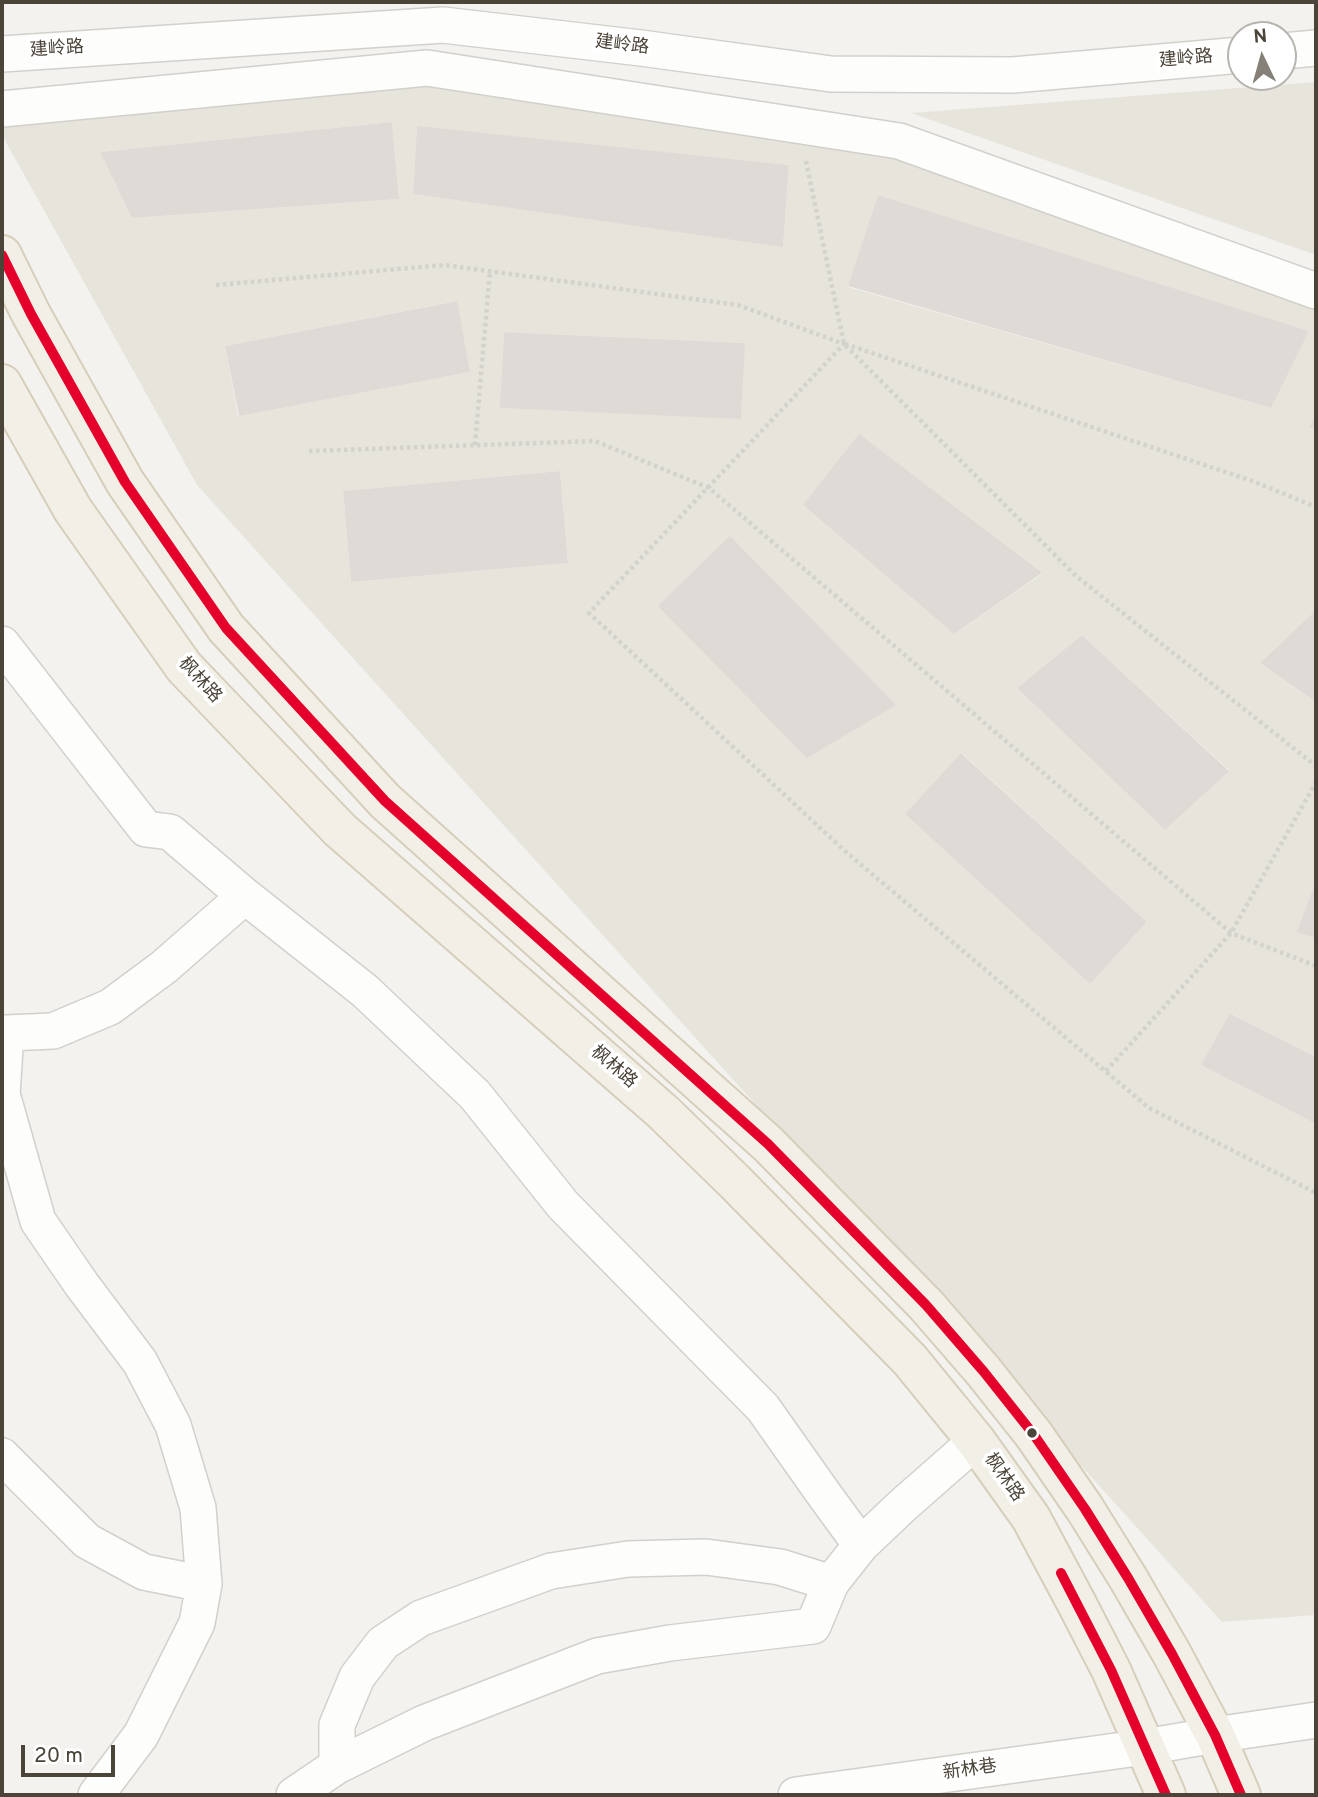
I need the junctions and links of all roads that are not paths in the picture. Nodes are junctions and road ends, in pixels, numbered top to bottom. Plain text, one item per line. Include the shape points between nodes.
1 (1316, 48) edge
2 (1297, 50) edge
3 (2, 54) edge
4 (1227, 56) edge
5 (2, 109) edge
6 (2, 255) edge
7 (1316, 291) edge
8 (2, 384) edge
9 (2, 644) edge
10 (245, 896) junction
11 (4, 1030) edge
12 (976, 1441) junction
13 (2, 1456) edge
14 (861, 1545) junction
15 (831, 1583) junction
16 (204, 1584) junction
17 (1316, 1720) edge
18 (1215, 1735) junction
19 (1145, 1747) junction
20 (337, 1766) junction
21 (96, 1795) edge
22 (294, 1795) edge
23 (796, 1795) edge
24 (1166, 1795) edge
25 (1241, 1795) edge

1 - 2 street
3 - 4 street, 建岭路 via 443,25 831,74 1013,75
5 - 7 street via 427,68 899,141
6 - 18 main road via 125,482 226,628 384,801 768,1144 926,1306 1034,1435 1085,1509
8 - 12 main road, 枫林路 via 73,510 184,667 340,830 663,1112 725,1172 910,1360
9 - 10 street via 146,829 170,832
10 - 11 street via 110,1007 53,1031
10 - 14 street via 365,991 475,1095 563,1205 763,1408
11 - 16 street via 2,1094 38,1221 140,1362 173,1425 198,1508
12 - 14 street
12 - 19 main road, 枫林路 via 1031,1518
13 - 16 street via 87,1541 144,1572
14 - 15 street
15 - 20 street via 814,1626 597,1656 424,1723
15 - 20 street via 780,1567 706,1557 628,1559 551,1571 421,1618 383,1643 357,1677 337,1726
16 - 21 street via 197,1623 141,1735
17 - 18 street, 新林巷
18 - 19 street, 新林巷
18 - 25 main road
19 - 23 street, 新林巷
19 - 24 main road, 枫林路
20 - 22 street

